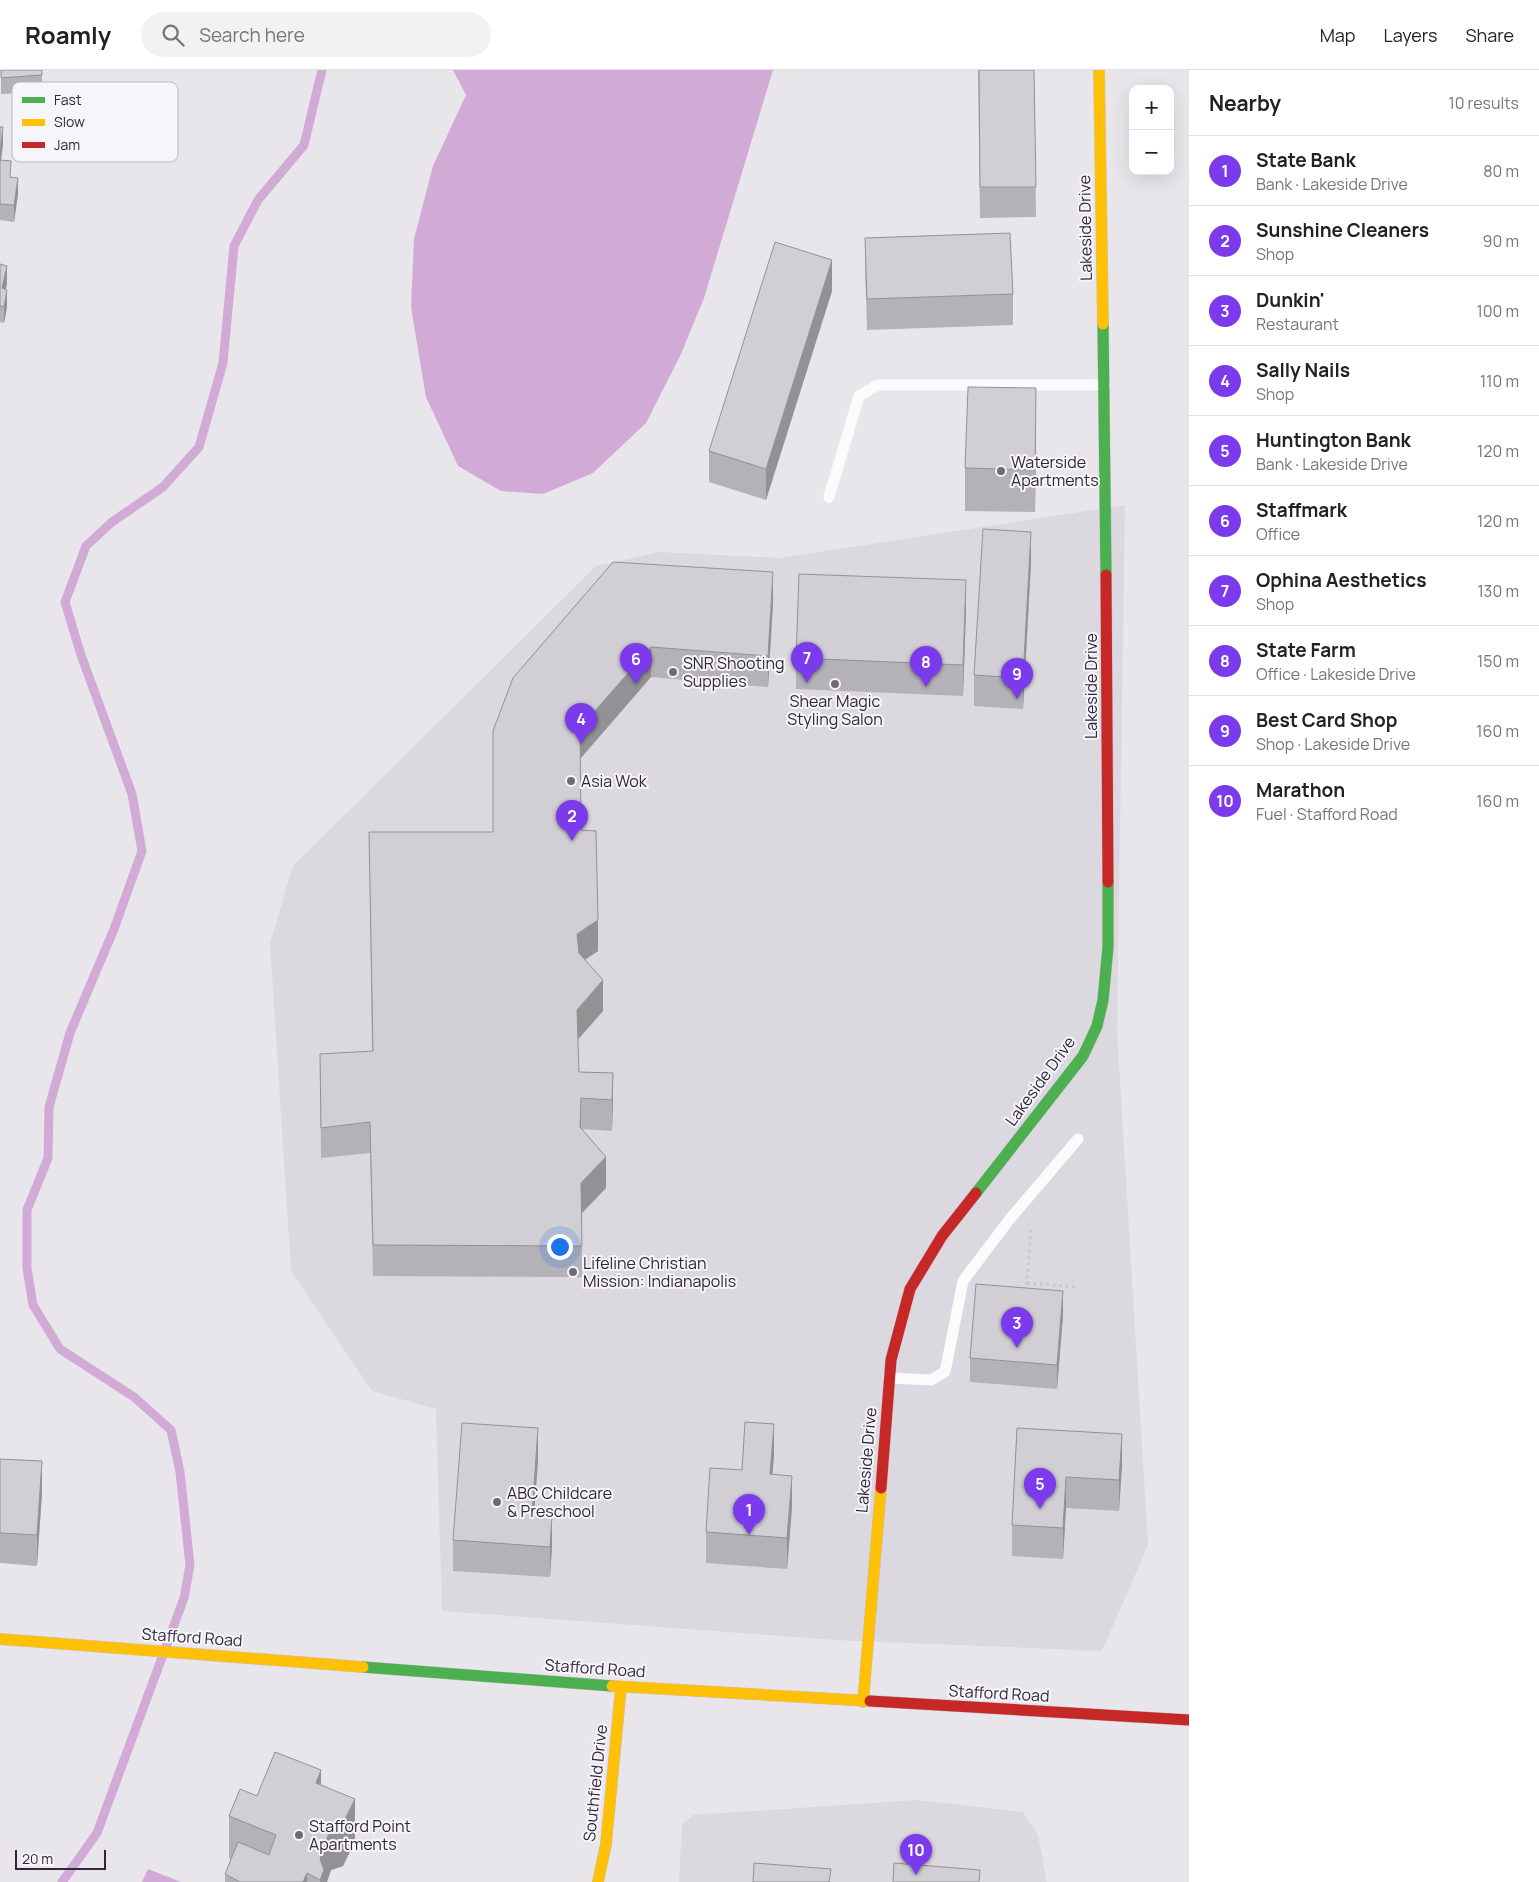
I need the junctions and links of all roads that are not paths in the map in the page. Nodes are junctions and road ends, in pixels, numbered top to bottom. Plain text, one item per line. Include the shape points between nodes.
1 (1099, 70) edge
2 (1104, 385) junction
3 (829, 497) dead end
4 (1078, 1139) dead end
5 (889, 1378) junction
6 (0, 1640) edge
7 (621, 1687) junction
8 (863, 1702) junction
9 (1189, 1720) edge
10 (598, 1882) edge

1 - 2 street, Lakeside Drive
2 - 3 lane via 878,385 859,396
2 - 5 street, Lakeside Drive via 1108,947 1103,1000 1097,1026 1083,1056 942,1236 910,1289
4 - 5 lane via 1009,1220 963,1281 944,1372 931,1380
5 - 8 street, Lakeside Drive
6 - 7 street, Stafford Road
7 - 8 street, Stafford Road
7 - 10 street, Southfield Drive via 606,1844
8 - 9 street, Stafford Road

